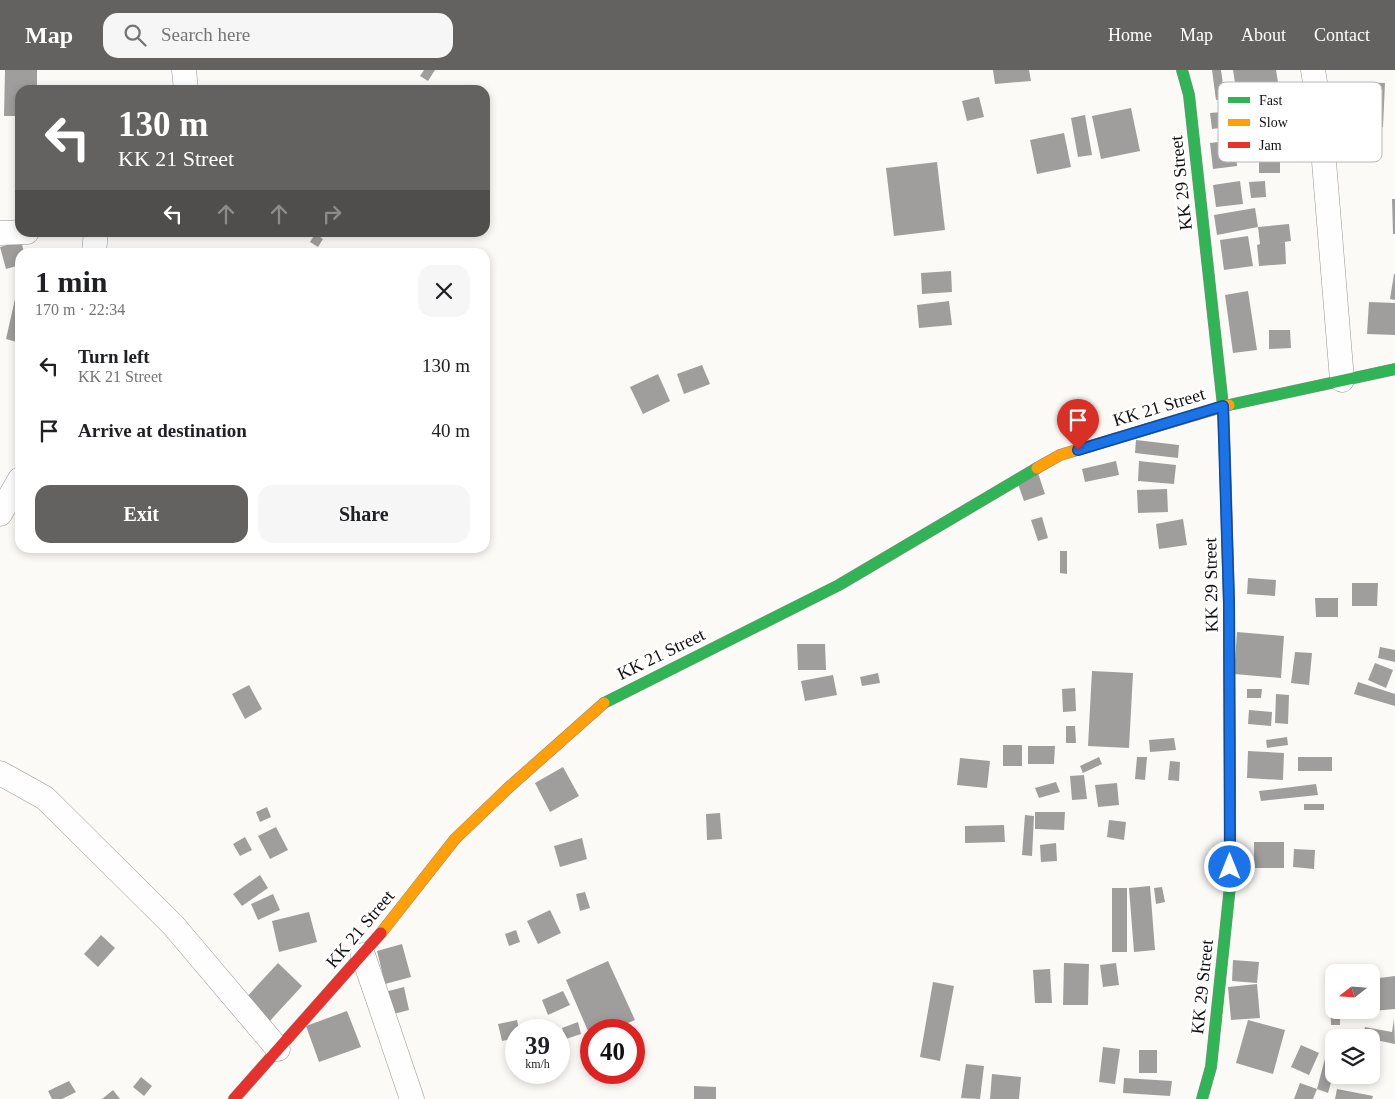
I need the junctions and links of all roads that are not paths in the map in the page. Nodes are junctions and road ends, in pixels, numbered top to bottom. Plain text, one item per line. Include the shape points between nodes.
1 (184, 70) edge
2 (1182, 70) edge
3 (186, 85) edge
4 (1324, 162) edge
5 (15, 232) edge
6 (0, 233) edge
7 (1395, 369) edge
8 (1342, 380) junction
9 (1223, 406) junction
10 (15, 488) edge
11 (0, 514) edge
12 (0, 773) edge
13 (363, 955) junction
14 (278, 1049) junction
15 (234, 1099) edge
16 (412, 1099) edge
17 (1202, 1099) edge

1 - 3 street
2 - 9 street, KK 29 Street via 1189,95
4 - 8 street
5 - 6 street
7 - 8 street, KK 21 Street
8 - 9 street, KK 21 Street
9 - 13 street, KK 21 Street via 1060,455 839,585 607,700 455,839
9 - 17 street, KK 29 Street via 1229,603 1230,886 1211,1067
10 - 11 street
12 - 14 street via 45,798 174,925
13 - 14 street, KK 21 Street
13 - 16 street
14 - 15 street, KK 21 Street

